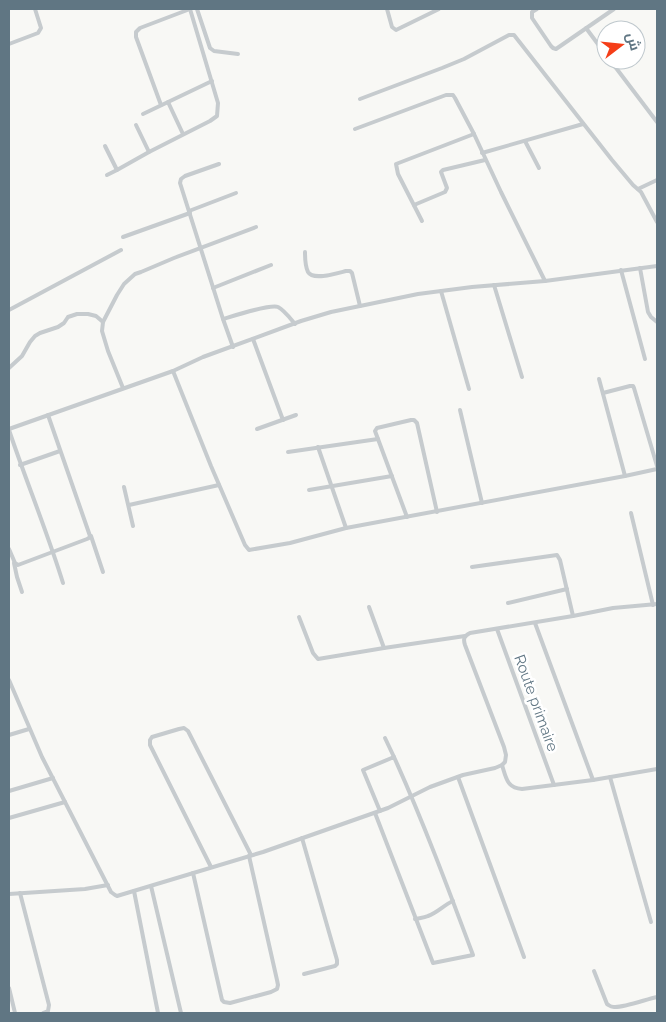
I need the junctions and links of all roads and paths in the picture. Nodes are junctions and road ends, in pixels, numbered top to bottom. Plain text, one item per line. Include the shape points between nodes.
1 (35, 9) edge
2 (190, 9) edge
3 (197, 9) edge
4 (386, 9) edge
5 (439, 9) edge
6 (537, 9) edge
7 (614, 9) edge
8 (586, 28) junction
9 (596, 42) edge
10 (9, 44) edge
11 (238, 54) dead end
12 (618, 70) edge
13 (212, 81) junction
14 (360, 99) dead end
15 (168, 102) junction
16 (161, 105) junction
17 (144, 114) dead end
18 (657, 122) edge
19 (583, 124) junction
20 (136, 125) dead end
21 (355, 129) dead end
22 (183, 134) junction
23 (474, 134) junction
24 (525, 141) junction
25 (105, 146) dead end
26 (149, 152) junction
27 (482, 153) junction
28 (486, 160) junction
29 (219, 164) dead end
30 (539, 168) dead end
31 (117, 170) junction
32 (107, 175) dead end
33 (657, 180) edge
34 (638, 189) junction
35 (236, 193) dead end
36 (414, 205) junction
37 (189, 212) junction
38 (422, 221) dead end
39 (657, 222) edge
40 (256, 227) dead end
41 (123, 237) dead end
42 (200, 248) junction
43 (121, 250) dead end
44 (304, 252) dead end
45 (271, 265) dead end
46 (657, 266) edge
47 (640, 268) junction
48 (621, 270) junction
49 (545, 280) junction
50 (494, 286) junction
51 (213, 288) junction
52 (441, 291) junction
53 (360, 306) junction
54 (9, 310) edge
55 (223, 319) junction
56 (103, 322) junction
57 (657, 322) edge
58 (295, 324) junction
59 (253, 339) junction
60 (233, 346) junction
61 (645, 359) dead end
62 (9, 368) edge
63 (173, 371) junction
64 (522, 377) dead end
65 (599, 379) dead end
66 (123, 388) junction
67 (469, 389) dead end
68 (603, 393) junction
69 (460, 410) dead end
70 (48, 415) junction
71 (296, 415) dead end
72 (283, 420) junction
73 (9, 429) edge
74 (257, 430) dead end
75 (378, 438) junction
76 (318, 447) junction
77 (60, 451) junction
78 (288, 452) dead end
79 (20, 465) junction
80 (657, 468) edge
81 (392, 476) junction
82 (625, 476) junction
83 (219, 485) junction
84 (331, 486) junction
85 (124, 487) dead end
86 (309, 490) dead end
87 (482, 503) junction
88 (129, 505) junction
89 (437, 512) junction
90 (631, 513) dead end
91 (407, 517) junction
92 (133, 526) dead end
93 (346, 528) junction
94 (89, 531) junction
95 (9, 549) edge
96 (54, 552) junction
97 (14, 560) junction
98 (472, 568) dead end
99 (103, 572) dead end
100 (63, 583) dead end
101 (567, 589) junction
102 (22, 592) dead end
103 (508, 603) dead end
104 (655, 604) edge
105 (369, 607) dead end
106 (573, 616) junction
107 (299, 618) dead end
108 (535, 623) junction
109 (497, 629) junction
110 (465, 636) junction
111 (384, 648) junction
112 (9, 680) edge
113 (29, 729) junction
114 (9, 735) edge
115 (386, 738) dead end
116 (394, 757) junction
117 (502, 765) junction
118 (657, 769) edge
119 (458, 776) junction
120 (610, 777) junction
121 (53, 778) junction
122 (593, 780) junction
123 (554, 785) junction
124 (9, 791) edge
125 (412, 796) junction
126 (65, 802) junction
127 (380, 810) junction
128 (375, 813) junction
129 (9, 818) edge
130 (302, 838) junction
131 (250, 855) junction
132 (211, 867) junction
133 (193, 873) junction
134 (108, 885) junction
135 (151, 886) junction
136 (134, 891) junction
137 (20, 893) junction
138 (9, 894) edge
139 (453, 901) junction
140 (415, 919) junction
141 (651, 922) dead end
142 (524, 956) dead end
143 (594, 971) dead end
144 (304, 974) dead end
145 (9, 988) edge
146 (657, 996) edge
147 (15, 1013) edge
148 (43, 1013) edge
149 (158, 1013) edge
150 (181, 1013) edge

1 - 10 street via 41,28
2 - 13 street
2 - 16 street via 136,32
3 - 11 street via 210,48
4 - 5 street via 396,30
6 - 8 street via 532,12 532,18 553,48
7 - 8 street
8 - 9 street
12 - 18 street
13 - 15 street
13 - 22 street via 218,104 217,116
14 - 19 street via 442,68 512,34
15 - 16 street
15 - 22 street
16 - 17 street
19 - 24 street
19 - 34 street
20 - 26 street
21 - 23 street via 450,94
22 - 26 street
23 - 27 street
23 - 36 street via 396,164
24 - 27 street
24 - 30 street
25 - 31 street
26 - 31 street
27 - 28 street
28 - 36 street via 443,170 445,192
28 - 49 street
29 - 37 street via 182,179 180,183
31 - 32 street
33 - 34 street
34 - 39 street
35 - 37 street
36 - 38 street
37 - 41 street
37 - 42 street
40 - 42 street
42 - 51 street
42 - 56 street via 130,278 117,294
43 - 54 street
44 - 53 street via 309,275 350,271
45 - 51 street
46 - 47 street
47 - 48 street
47 - 57 street via 648,312
48 - 49 street
48 - 61 street
49 - 50 street
50 - 52 street
50 - 64 street
51 - 55 street
52 - 53 street
52 - 67 street
53 - 58 street
55 - 58 street via 275,306
55 - 60 street
56 - 62 street via 88,314 68,317 58,327 35,336 22,356
56 - 66 street via 103,339
58 - 59 street
59 - 60 street
59 - 72 street
60 - 63 street
63 - 66 street
63 - 83 street
65 - 68 street
66 - 70 street
68 - 80 street via 633,386
68 - 82 street
69 - 87 street
70 - 73 street
70 - 77 street
71 - 72 street
72 - 74 street
73 - 79 street
75 - 76 street
75 - 81 street
75 - 89 street via 377,428 416,421
76 - 78 street
76 - 84 street
77 - 79 street
77 - 94 street
79 - 96 street
80 - 82 street
81 - 84 street
81 - 91 street
82 - 87 street
83 - 88 street
83 - 93 street via 248,550
84 - 86 street
84 - 93 street
85 - 88 street
87 - 89 street
88 - 92 street
89 - 91 street
90 - 104 street
91 - 93 street
94 - 96 street via 89,538
94 - 99 street
95 - 97 street
96 - 97 street via 22,565 16,565
96 - 100 street
97 - 102 street
98 - 101 street via 557,555
101 - 103 street
101 - 106 street
104 - 106 street
105 - 111 street
106 - 108 street
107 - 111 street via 318,659
108 - 109 street
108 - 122 street
109 - 110 street
109 - 123 street, Route primaire
110 - 111 street
110 - 117 street via 464,645 504,748 506,755
112 - 113 street
113 - 114 street
113 - 121 street
115 - 116 street
116 - 125 street
116 - 127 street via 363,770
117 - 119 street
117 - 123 street via 510,785 515,788
118 - 120 street
119 - 125 street
119 - 142 street
120 - 122 street
120 - 141 street
121 - 124 street
121 - 126 street
122 - 123 street
125 - 127 street
125 - 139 street
126 - 129 street
126 - 134 street
127 - 128 street
128 - 130 street
128 - 140 street
130 - 131 street
130 - 144 street via 337,960 335,966
131 - 132 street
131 - 132 street via 188,731 184,728 152,737 150,744
131 - 133 street via 278,985 271,992 230,1003 222,1000
132 - 133 street
133 - 135 street
134 - 136 street via 112,894 118,896
134 - 137 street
135 - 136 street
135 - 150 street
136 - 149 street
137 - 138 street
137 - 148 street via 49,1005 48,1011
139 - 140 street via 428,916
139 - 140 street via 472,955 433,963
143 - 146 street via 611,1007
145 - 147 street

